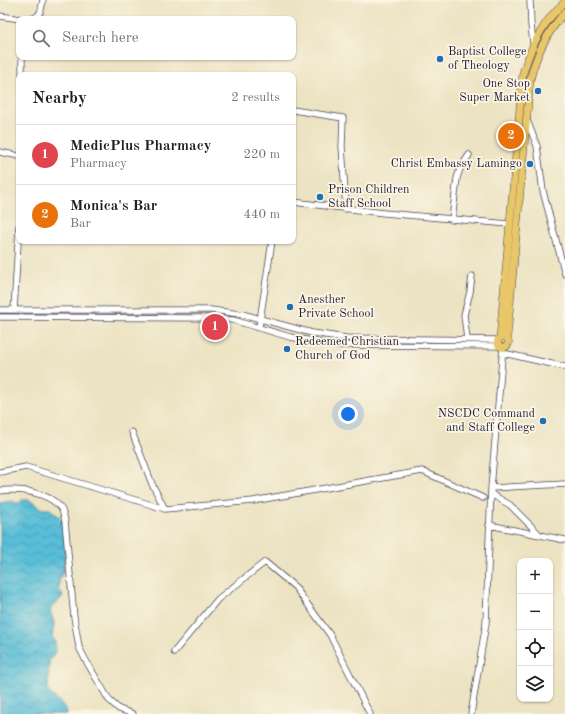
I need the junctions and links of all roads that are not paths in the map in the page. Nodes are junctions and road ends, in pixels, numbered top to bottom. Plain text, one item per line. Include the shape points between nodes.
1 (43, 0) edge
2 (530, 0) edge
3 (565, 2) edge
4 (565, 12) edge
5 (0, 16) edge
6 (38, 16) edge
7 (16, 18) edge
8 (533, 43) junction
9 (22, 60) edge
10 (22, 72) edge
11 (296, 110) edge
12 (527, 120) junction
13 (0, 152) edge
14 (16, 155) edge
15 (469, 155) dead end
16 (296, 202) edge
17 (346, 209) junction
18 (452, 220) junction
19 (509, 224) junction
20 (18, 244) edge
21 (272, 244) edge
22 (562, 249) edge
23 (565, 274) edge
24 (472, 276) dead end
25 (0, 310) edge
26 (14, 310) junction
27 (0, 317) edge
28 (260, 319) junction
29 (259, 327) junction
30 (467, 339) junction
31 (502, 344) junction
32 (565, 367) edge
33 (132, 432) dead end
34 (0, 472) edge
35 (565, 484) edge
36 (0, 491) edge
37 (491, 491) junction
38 (483, 498) dead end
39 (165, 509) junction
40 (489, 525) junction
41 (540, 534) junction
42 (565, 540) edge
43 (174, 652) dead end
44 (133, 714) edge
45 (370, 714) edge
46 (471, 714) edge

1 - 6 street
2 - 8 street
3 - 8 main road via 549,18
4 - 12 main road via 549,32 536,58 530,80
5 - 7 street
8 - 19 main road via 521,88
9 - 10 street
11 - 17 street via 343,118
12 - 22 street via 537,146 543,191
12 - 31 main road
13 - 14 street
15 - 18 street via 457,178
16 - 17 street
17 - 18 street
18 - 19 street
19 - 31 main road
20 - 26 street
21 - 28 street
22 - 23 street
24 - 30 street via 464,315
25 - 26 street
26 - 28 street via 211,310
27 - 29 street via 209,318 233,320
28 - 29 street
28 - 30 street via 312,333 346,338
29 - 31 street via 333,345
30 - 31 street
31 - 32 street
31 - 37 street
33 - 39 street via 152,484
34 - 39 street via 26,467
35 - 37 street
36 - 44 street via 34,492 53,500 60,507 65,522 79,647 109,700 119,709
37 - 40 street
37 - 41 street via 510,505
38 - 39 street via 422,471 253,501
40 - 41 street
40 - 46 street via 486,623
41 - 42 street
43 - 45 street via 218,599 265,562 295,587 330,635

